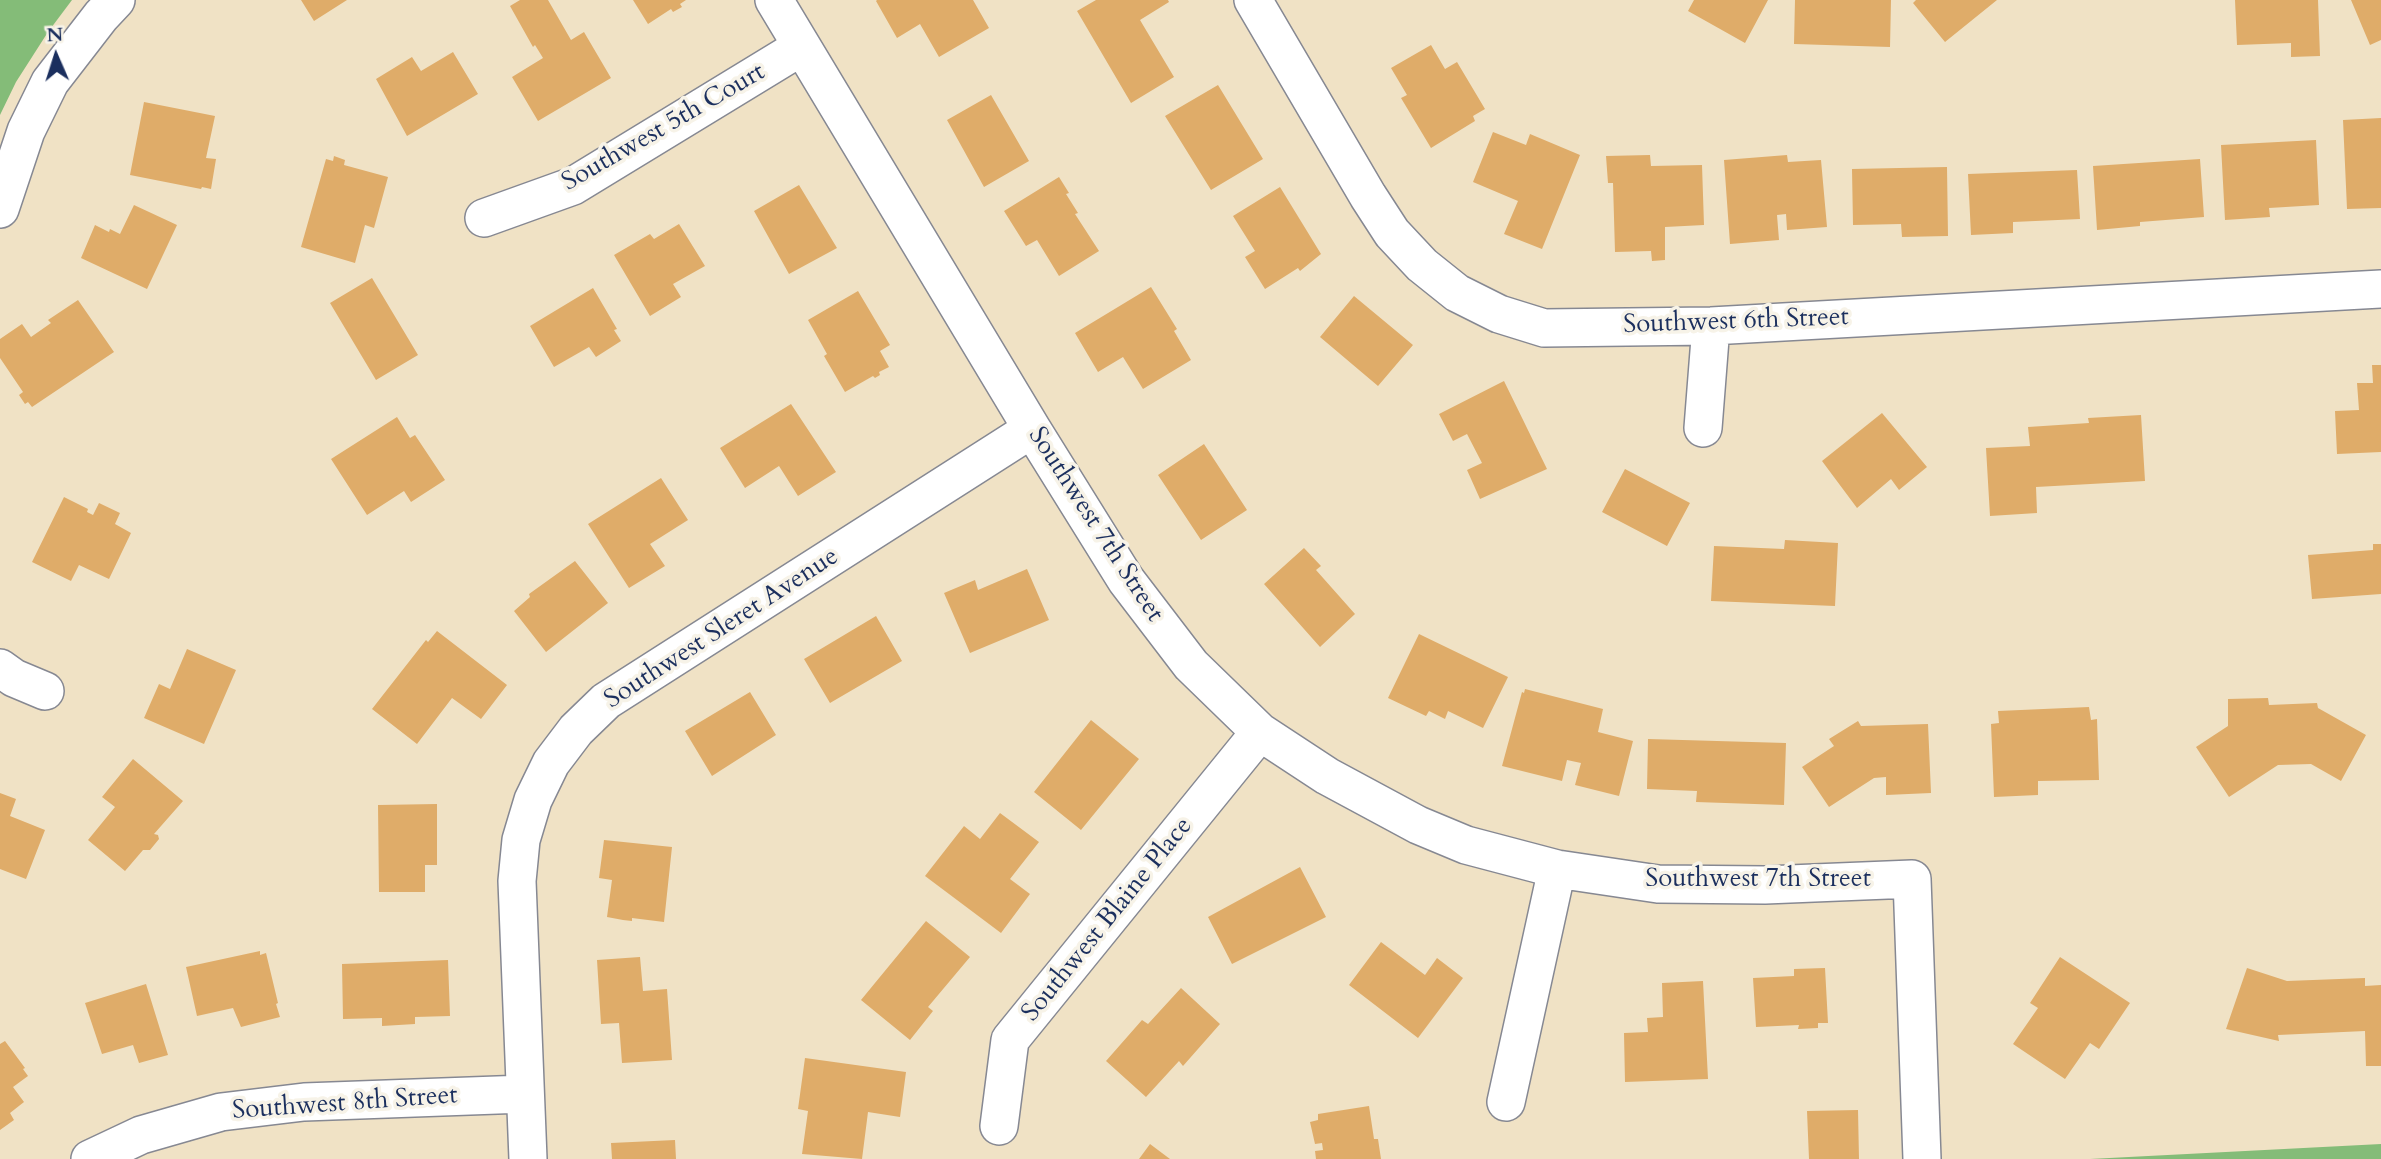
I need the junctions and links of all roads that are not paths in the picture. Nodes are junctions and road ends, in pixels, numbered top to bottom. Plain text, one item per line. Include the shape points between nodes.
1 (116, 0) edge
2 (774, 0) edge
3 (1253, 0) edge
4 (802, 47) junction
5 (0, 209) edge
6 (484, 218) dead end
7 (2381, 289) edge
8 (1711, 326) junction
9 (1703, 428) dead end
10 (1032, 429) junction
11 (0, 668) edge
12 (45, 691) dead end
13 (1260, 732) junction
14 (1557, 869) junction
15 (525, 1094) junction
16 (1506, 1102) dead end
17 (999, 1126) dead end
18 (90, 1159) edge
19 (528, 1159) edge
20 (1922, 1159) edge

1 - 5 street via 50,82 26,131
2 - 4 street, Southwest 7th Street
3 - 8 street, Southwest 6th Street via 1392,233 1457,293 1499,314 1544,328
4 - 6 street, Southwest 5th Court via 573,186
4 - 10 street, Southwest 7th Street
7 - 8 street, Southwest 6th Street
8 - 9 street
10 - 13 street, Southwest 7th Street via 1126,580 1191,665
10 - 15 street, Southwest Sleret Avenue via 607,701 559,752 533,800 521,840 517,881
11 - 12 street
13 - 14 street, Southwest 7th Street via 1327,776 1418,825 1466,845
13 - 17 street, Southwest Blaine Place via 1010,1041
14 - 16 street
14 - 20 street, Southwest 7th Street via 1658,884 1765,886 1912,879
15 - 18 street, Southwest 8th Street via 304,1102 221,1112 141,1135
15 - 19 street, Southwest Sleret Avenue

